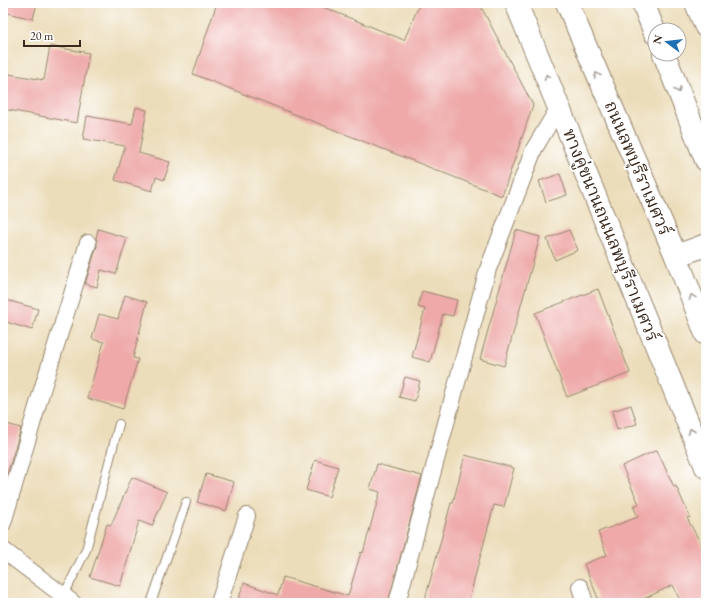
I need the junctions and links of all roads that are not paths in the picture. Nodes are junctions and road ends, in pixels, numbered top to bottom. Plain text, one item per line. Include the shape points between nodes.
1 (516, 3) edge
2 (567, 3) edge
3 (643, 3) edge
4 (696, 3) edge
5 (651, 22) edge
6 (706, 27) edge
7 (667, 62) edge
8 (559, 107) junction
9 (706, 160) edge
10 (88, 243) dead end
11 (706, 245) edge
12 (676, 256) junction
13 (706, 334) edge
14 (119, 424) dead end
15 (706, 467) edge
16 (186, 502) dead end
17 (247, 516) dead end
18 (3, 523) edge
19 (3, 550) edge
20 (580, 587) dead end
21 (68, 599) edge
22 (151, 603) edge
23 (219, 603) edge
24 (397, 603) edge
25 (585, 603) edge

8 -> 1 main road, ทางคู่ขนานถนนลพบุรีราเมศวร์
12 -> 2 main road, ถนนลพบุรีราเมศวร์
3 - 5 main road
4 - 6 main road
7 -> 9 main road
15 -> 8 main road, ทางคู่ขนานถนนลพบุรีราเมศวร์
8 - 24 street via 534,149 488,269
10 - 18 street
11 - 12 main road
13 -> 12 main road, ถนนลพบุรีราเมศวร์
14 - 21 lane via 86,550
16 - 22 lane
17 - 23 street
19 - 21 street
20 - 25 street

